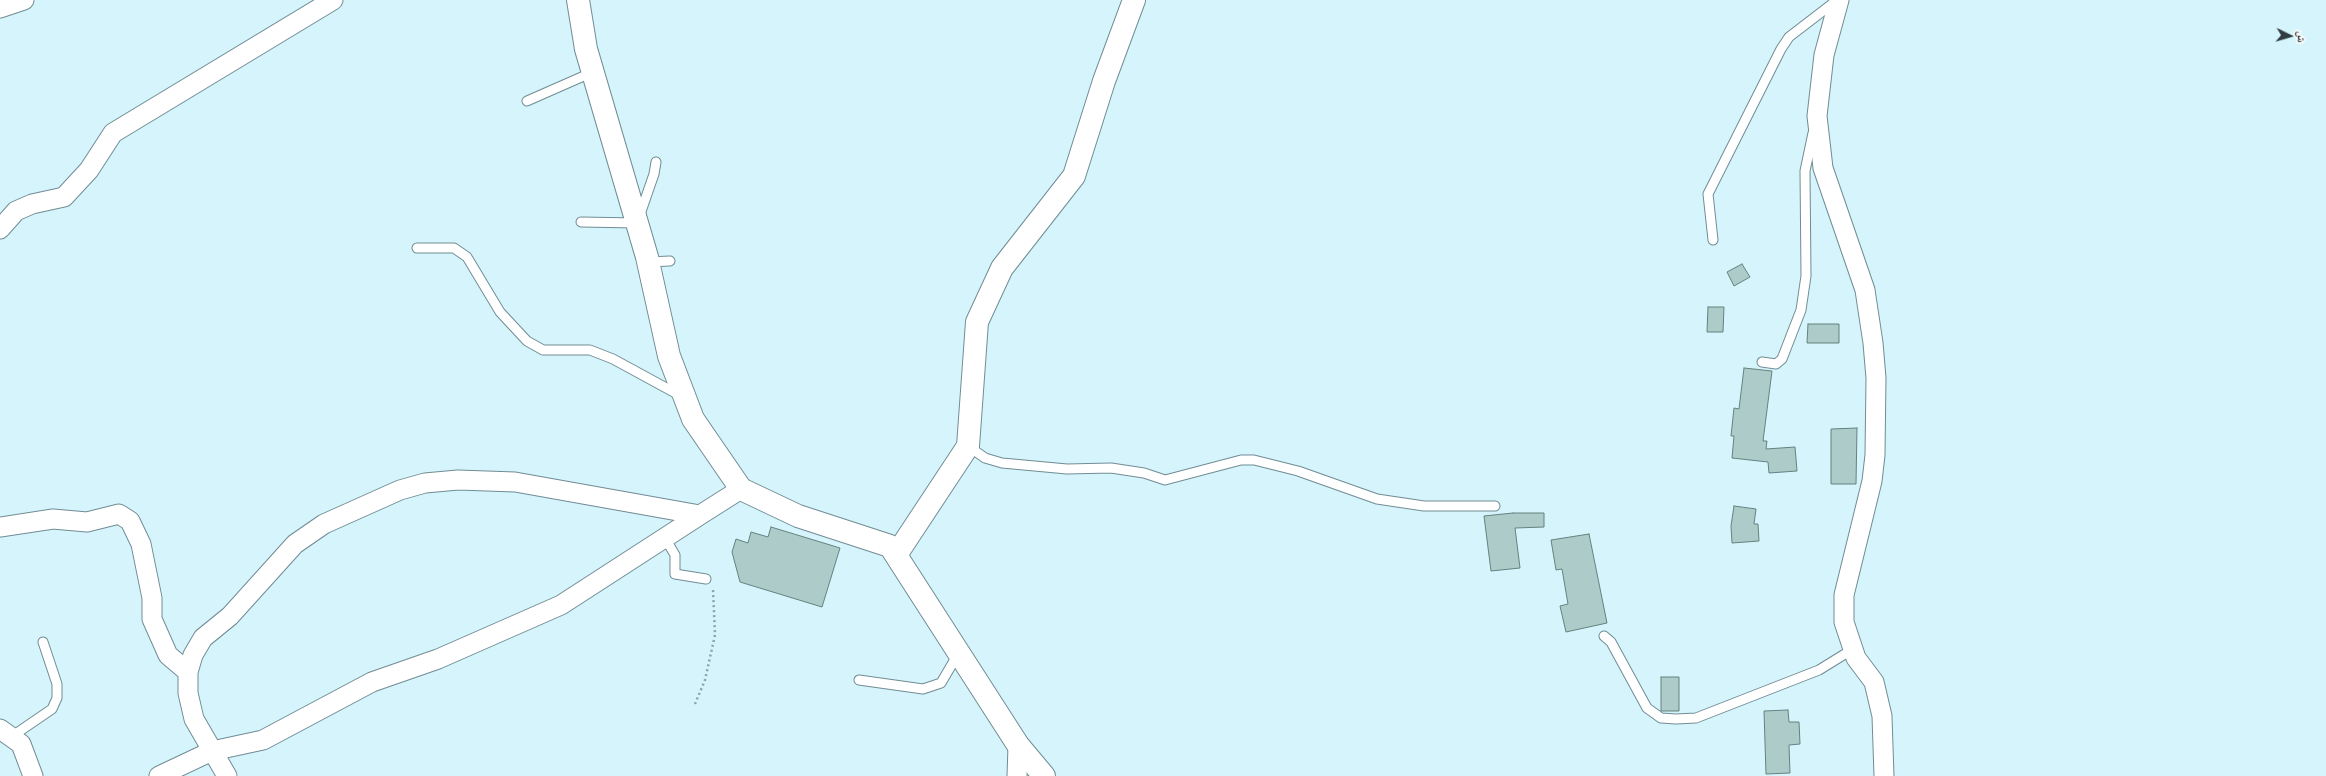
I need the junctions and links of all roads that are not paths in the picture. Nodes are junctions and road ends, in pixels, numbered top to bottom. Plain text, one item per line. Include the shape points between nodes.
1 (24, 0) edge
2 (333, 0) edge
3 (578, 0) edge
4 (1134, 0) edge
5 (1838, 0) edge
6 (0, 8) edge
7 (593, 72) junction
8 (527, 101) dead end
9 (1817, 116) junction
10 (656, 162) dead end
11 (581, 222) dead end
12 (637, 223) junction
13 (0, 230) edge
14 (1713, 240) dead end
15 (417, 248) dead end
16 (670, 261) dead end
17 (648, 262) junction
18 (1762, 362) dead end
19 (686, 399) junction
20 (968, 446) junction
21 (741, 489) junction
22 (1495, 506) dead end
23 (700, 515) junction
24 (0, 527) edge
25 (665, 538) junction
26 (896, 555) junction
27 (706, 579) road end
28 (1604, 636) dead end
29 (43, 642) dead end
30 (1853, 649) junction
31 (959, 653) junction
32 (188, 672) junction
33 (859, 680) dead end
34 (6, 733) edge
35 (1018, 746) junction
36 (212, 751) junction
37 (33, 776) edge
38 (159, 776) edge
39 (227, 776) edge
40 (1017, 776) edge
41 (1044, 776) edge
42 (1884, 776) edge

1 - 6 street
2 - 13 street via 113,133 89,170 64,197 32,204 16,211
3 - 7 street via 586,49
4 - 20 street via 1074,176 1002,268 977,322
5 - 9 street via 1824,55
5 - 14 lane via 1789,37 1781,49 1708,194
7 - 8 lane
7 - 12 street
9 - 18 lane via 1805,171 1806,276 1801,310 1782,359 1776,364
9 - 30 street via 1823,168 1864,290 1876,378 1872,481 1844,596 1844,622
10 - 12 lane
11 - 12 lane
12 - 17 street
15 - 19 lane via 454,248 467,257 500,312 527,341 543,350 590,350
16 - 17 lane
17 - 19 street via 669,356
19 - 21 street via 693,419
20 - 22 lane via 985,458 1002,463 1067,469 1111,468 1165,480 1241,460 1254,460 1298,471 1378,499 1424,506
20 - 26 street
21 - 23 street
21 - 26 street via 798,516 890,546
23 - 25 street
23 - 32 street via 516,482 458,480 425,483 400,490 324,524 294,544 230,616 203,638 193,655
24 - 32 street via 53,519 88,522 118,514 130,521 141,544 152,598 152,619 168,655
25 - 27 lane via 675,555 675,574
25 - 36 street via 561,605 438,659 372,682 263,740
26 - 31 street
28 - 30 lane via 1611,642 1647,708 1661,718 1676,719 1696,718 1819,670
29 - 34 lane via 57,684 57,698 52,709
30 - 42 street via 1856,658 1874,682 1882,716
31 - 33 lane via 941,683 923,689
31 - 35 street
32 - 36 street via 188,693 194,719
34 - 37 street via 21,744
35 - 40 street
35 - 41 street
36 - 38 street
36 - 39 street

